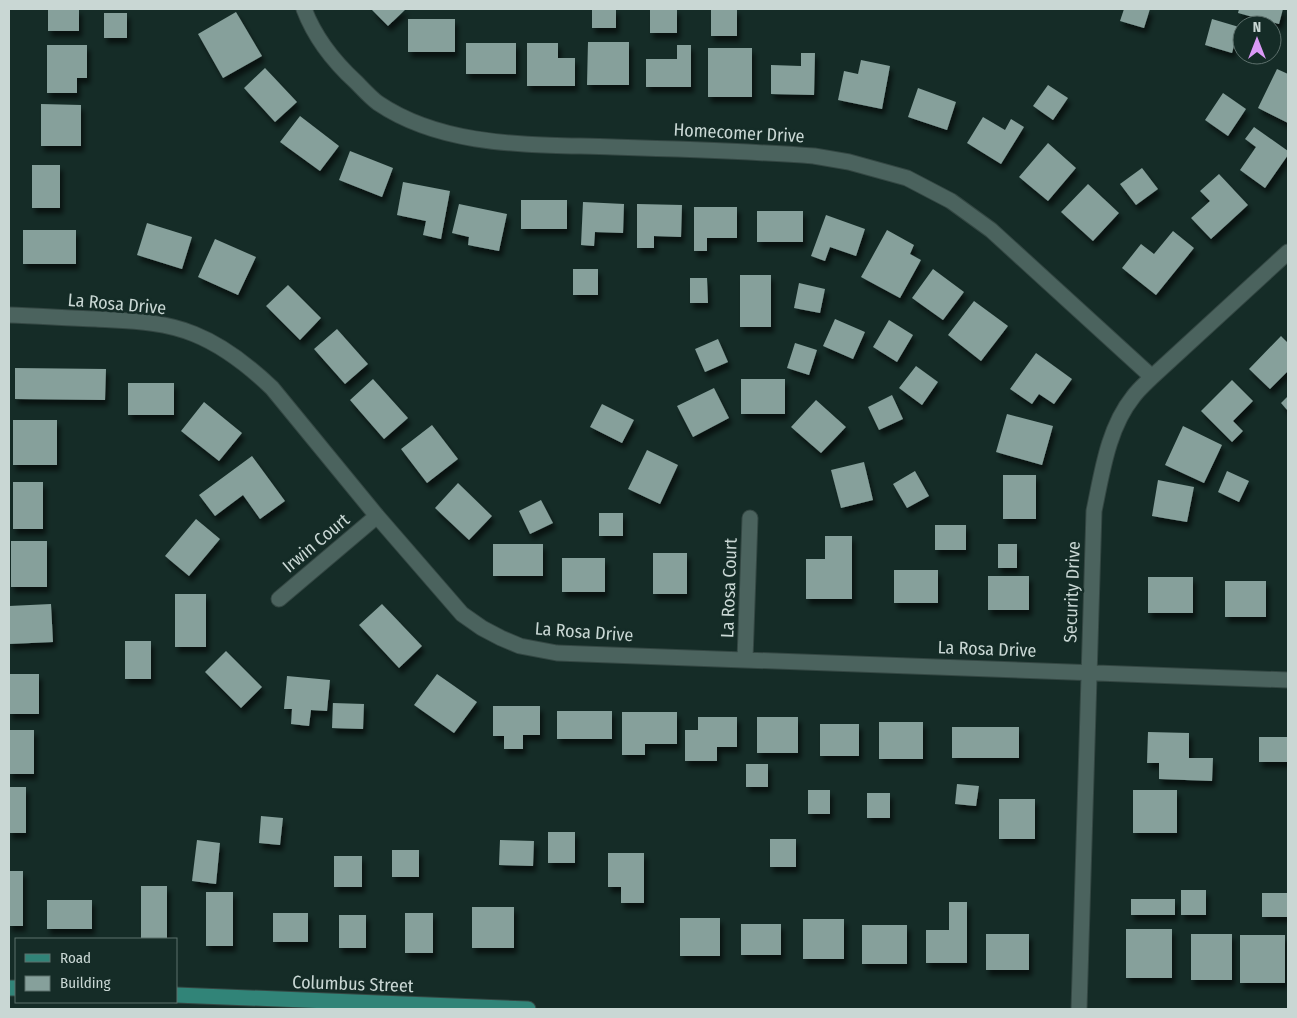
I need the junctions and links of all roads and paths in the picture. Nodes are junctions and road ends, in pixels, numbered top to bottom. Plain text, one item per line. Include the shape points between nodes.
1 (304, 9) edge
2 (1288, 252) edge
3 (9, 315) edge
4 (1152, 377) junction
5 (377, 516) junction
6 (750, 518) dead end
7 (279, 599) dead end
8 (745, 659) junction
9 (1088, 672) junction
10 (1288, 680) edge
11 (178, 995) edge
12 (289, 1004) edge
13 (528, 1009) edge
14 (1079, 1009) edge

1 - 4 street, Homecomer Drive via 309,24 338,66 378,102 431,128 456,135 517,143 814,156 907,178 951,201 991,230
2 - 4 street, Security Drive
3 - 5 street, La Rosa Drive via 140,321 192,333 214,342 254,370 272,388
4 - 9 street, Security Drive via 1120,416 1099,487 1094,511
5 - 7 street, Irwin Court
5 - 8 street, La Rosa Drive via 462,614 482,628 520,646 556,653
6 - 8 street, La Rosa Court
8 - 9 street, La Rosa Drive
9 - 10 street, La Rosa Drive
9 - 14 street, Security Drive
11 - 12 main road, Columbus Street
12 - 13 main road, Columbus Street

